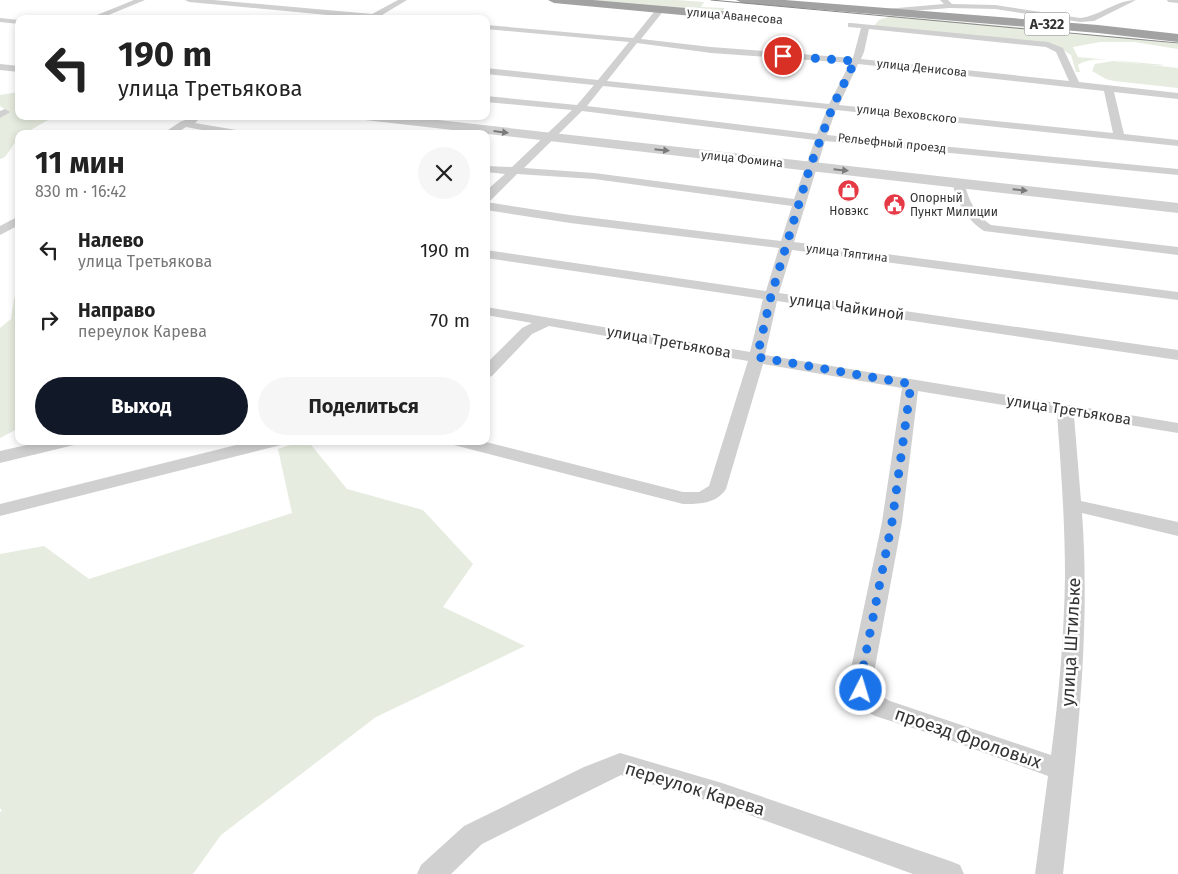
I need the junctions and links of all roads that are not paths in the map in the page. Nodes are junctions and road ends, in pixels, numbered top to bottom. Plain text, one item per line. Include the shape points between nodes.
1 (141, 0) edge
2 (189, 0) edge
3 (403, 0) edge
4 (554, 0) edge
5 (742, 0) edge
6 (881, 0) edge
7 (1132, 0) edge
8 (1170, 0) edge
9 (1178, 1) edge
10 (947, 3) edge
11 (661, 10) junction
12 (918, 11) junction
13 (102, 15) edge
14 (350, 15) edge
15 (376, 15) edge
16 (874, 17) junction
17 (0, 20) edge
18 (781, 21) dead end
19 (15, 22) edge
20 (846, 25) dead end
21 (490, 27) edge
22 (1178, 38) edge
23 (635, 41) junction
24 (855, 61) junction
25 (0, 67) edge
26 (15, 69) edge
27 (490, 72) edge
28 (599, 83) junction
29 (1074, 84) junction
30 (1108, 88) junction
31 (1178, 96) edge
32 (490, 99) edge
33 (833, 106) junction
34 (580, 108) junction
35 (192, 120) edge
36 (399, 120) edge
37 (184, 124) junction
38 (174, 130) edge
39 (219, 130) edge
40 (483, 130) edge
41 (490, 131) edge
42 (1119, 136) junction
43 (820, 137) junction
44 (550, 138) junction
45 (1178, 143) edge
46 (810, 167) junction
47 (490, 170) edge
48 (514, 171) junction
49 (1178, 172) edge
50 (959, 184) junction
51 (490, 194) edge
52 (800, 203) junction
53 (490, 207) edge
54 (1178, 208) edge
55 (15, 222) edge
56 (0, 231) edge
57 (15, 233) edge
58 (787, 245) junction
59 (1178, 251) edge
60 (490, 255) edge
61 (771, 296) junction
62 (1178, 296) edge
63 (490, 312) edge
64 (547, 322) junction
65 (1178, 355) edge
66 (757, 357) junction
67 (490, 369) edge
68 (911, 384) junction
69 (1066, 410) junction
70 (1178, 428) edge
71 (51, 445) edge
72 (259, 445) edge
73 (476, 445) edge
74 (0, 457) edge
75 (1072, 505) junction
76 (0, 510) edge
77 (1178, 528) edge
78 (1062, 770) junction
79 (431, 874) edge
80 (950, 874) edge
81 (1049, 874) edge

1 - 13 street
2 - 14 street
3 - 15 street
4 - 11 highway, улица Аванесова
5 - 16 highway, улица Аванесова / А-322
6 - 16 street
7 - 10 street via 1091,19 1076,20
8 - 9 street
10 - 12 street
11 - 18 highway, улица Аванесова
11 - 23 street
12 - 16 highway, улица Аванесова / А-322
12 - 16 highway, улица Аванесова / А-322
12 - 22 highway, улица Аванесова / А-322
16 - 20 highway, улица Аванесова / А-322
16 - 24 street
16 - 29 street via 1048,45 1060,50
17 - 19 street
21 - 23 street, улица Денисова
23 - 24 street, улица Денисова
23 - 28 street
24 - 29 street, улица Денисова
24 - 33 street
25 - 26 street
27 - 28 street, улица Веховского
28 - 33 street, улица Веховского
28 - 34 street
29 - 30 street, улица Денисова
30 - 31 street, улица Денисова
30 - 42 street
32 - 34 street, Рельефный проезд
33 - 42 street, улица Веховского
33 - 43 street
34 - 43 street, Рельефный проезд
34 - 44 street
35 - 37 street
36 -> 40 street, улица Фомина
37 - 38 street
37 - 39 street
41 -> 44 street, улица Фомина
42 - 45 street, улица Веховского
43 - 46 street
43 - 49 street, Рельефный проезд
44 -> 46 street, улица Фомина
44 - 48 street
46 -> 50 street, улица Фомина
46 - 52 street
47 - 48 street
48 - 51 street
48 - 52 street via 638,180
50 -> 54 street, улица Фомина
50 - 59 street via 966,204 981,225 988,228
52 - 58 street
53 - 58 street, улица Тяптина
55 - 56 street
56 - 57 street
58 - 61 street
58 - 62 street, улица Тяптина
60 - 61 street, улица Чайкиной
61 - 65 street, улица Чайкиной
61 - 66 street
63 - 64 street, улица Третьякова
64 - 66 street, улица Третьякова
64 - 67 street via 527,331
66 - 68 street, улица Третьякова
66 - 73 street via 717,488 702,498 683,498
68 - 69 street, улица Третьякова
68 - 78 street, проезд Фроловых via 892,522 861,690 870,702 883,709
69 - 70 street, улица Третьякова
69 - 75 street, улица Штильке
71 - 74 street
72 - 76 street
75 - 77 street
75 - 78 street, улица Штильке via 1075,600
78 - 81 street, улица Штильке
79 - 80 street, переулок Карева via 472,835 620,764 722,794

